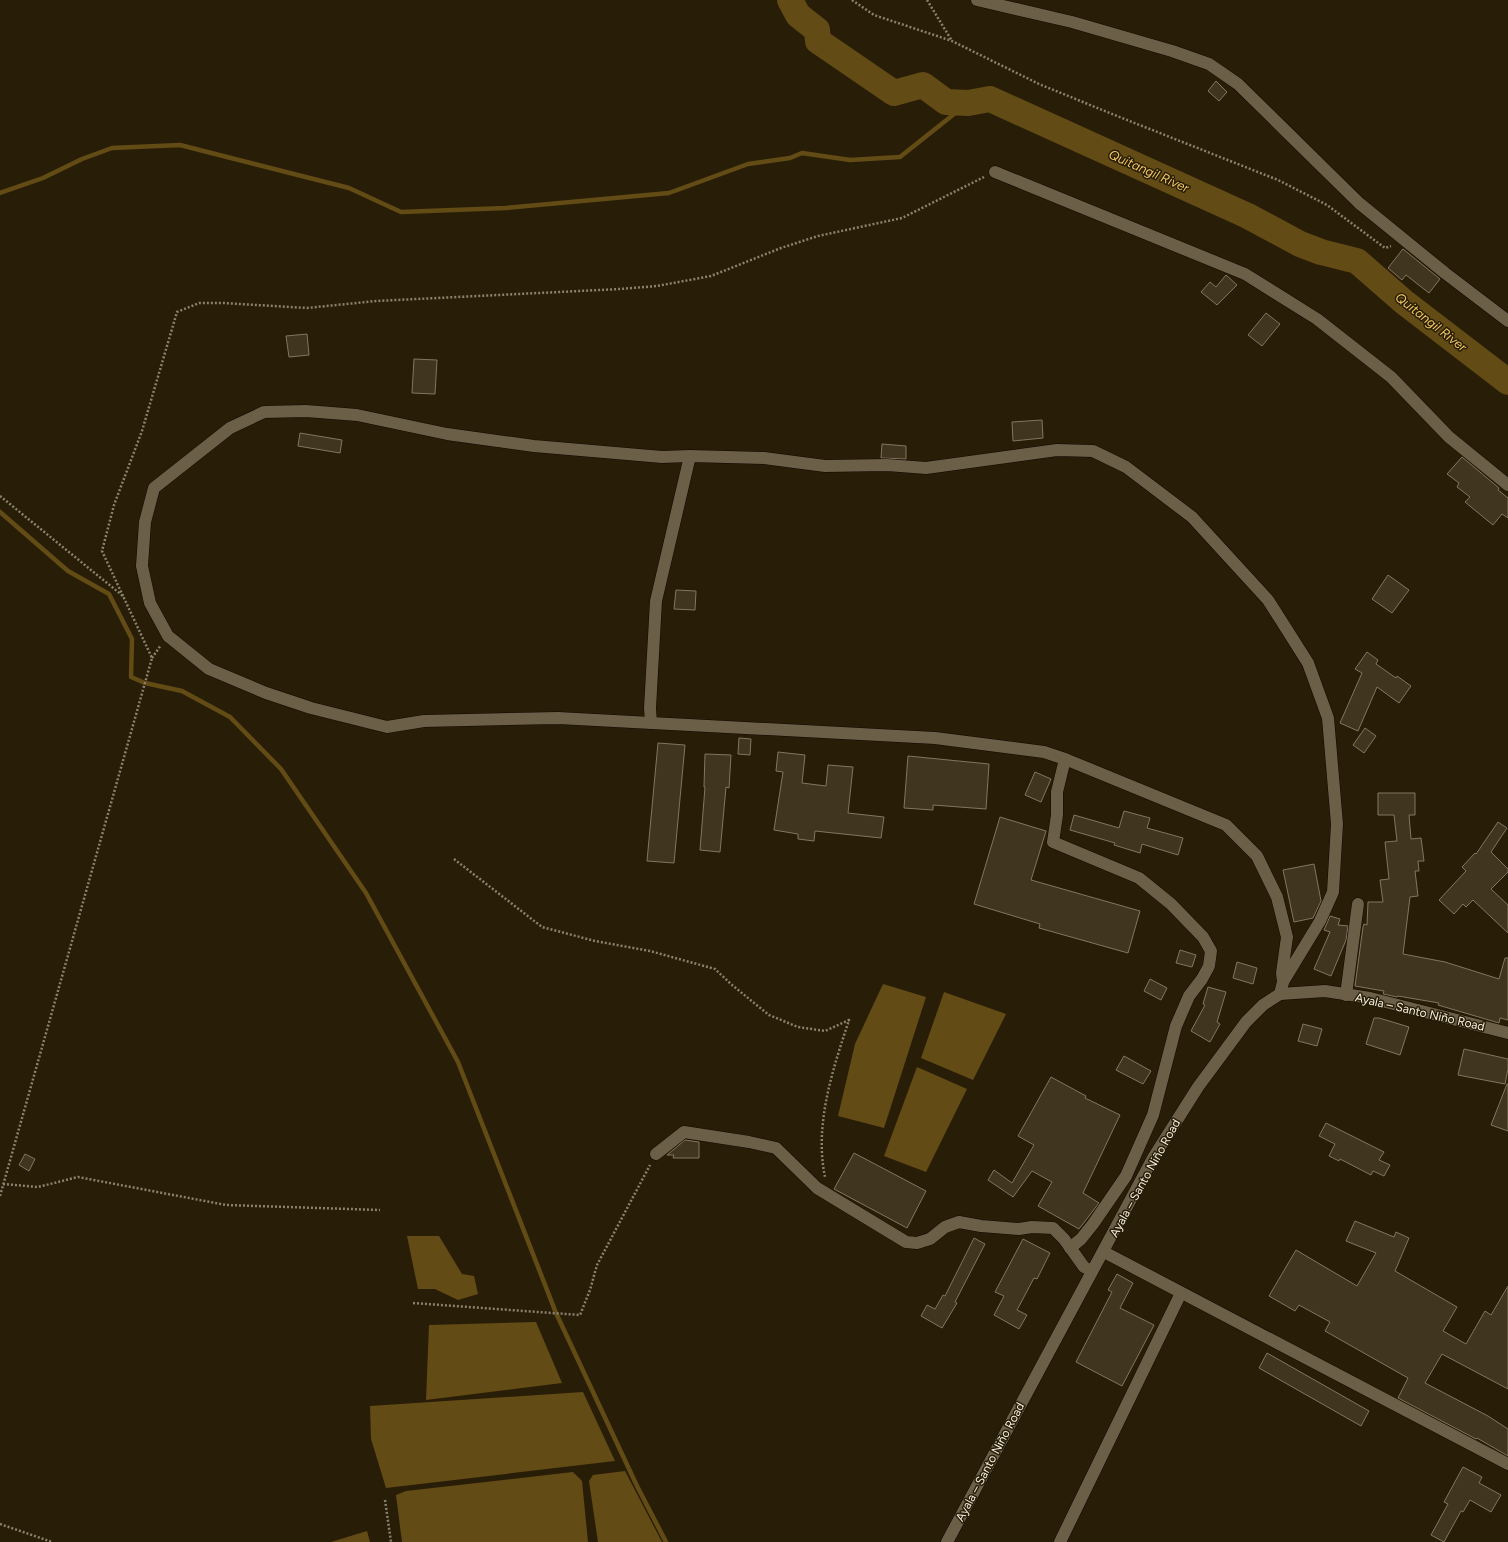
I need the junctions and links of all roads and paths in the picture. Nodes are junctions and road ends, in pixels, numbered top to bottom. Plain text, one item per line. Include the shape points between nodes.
1 (852, 0) edge
2 (927, 0) edge
3 (977, 0) edge
4 (952, 41) junction
5 (995, 172) joint
6 (1406, 242) junction
7 (1508, 321) edge
8 (690, 456) junction
9 (1508, 486) edge
10 (0, 496) edge
11 (123, 596) junction
12 (651, 723) junction
13 (1065, 759) junction
14 (454, 859) dead end
15 (1358, 904) dead end
16 (1283, 982) junction
17 (1280, 994) junction
18 (1346, 995) junction
19 (1508, 1033) edge
20 (656, 1154) joint
21 (3, 1184) junction
22 (829, 1195) junction
23 (0, 1196) edge
24 (380, 1210) dead end
25 (1070, 1248) junction
26 (1104, 1252) junction
27 (1092, 1272) junction
28 (1181, 1293) junction
29 (413, 1303) dead end
30 (1508, 1464) edge
31 (385, 1500) dead end
32 (0, 1524) edge
33 (52, 1542) edge
34 (391, 1542) edge
35 (947, 1542) edge
36 (1060, 1542) edge

1 - 4 path via 874,15
2 - 4 path
3 - 6 street via 1072,22 1209,64 1238,84 1359,203
4 - 6 path via 1039,84 1278,180 1327,205 1385,248
5 - 9 street via 1245,274 1317,319 1391,377 1448,437
5 - 11 path via 902,218 818,236 711,276 657,286 376,301 306,308 199,303 177,312 142,431 114,505 102,551
6 - 7 street
8 - 12 street via 656,601
8 - 12 street via 662,457 534,446 446,434 357,415 306,411 264,412 230,428 154,488 145,522 142,566 150,602 168,636 209,669 266,693 311,708 387,727 424,721 491,719 558,718
8 - 16 street via 764,458 825,466 886,465 926,468 1057,450 1093,451 1126,467 1192,517 1268,600 1308,663 1328,718 1337,824 1333,892 1320,921
10 - 11 path
11 - 21 path via 152,658
12 - 13 street via 936,738 1044,752
13 - 16 street via 1226,825 1257,856 1277,897 1287,937
13 - 25 street via 1057,792 1053,842 1139,878 1171,904 1203,937 1211,951 1209,966 1189,996 1176,1026 1152,1115 1129,1170 1093,1224
14 - 22 path via 542,927 595,941 650,951 715,969 770,1015 798,1027 825,1031 849,1020 834,1066 821,1144
15 - 18 street
16 - 17 street
17 - 18 street, Ayala – Santo Niño Road via 1325,991
17 - 26 street, Ayala – Santo Niño Road via 1263,1005 1246,1022 1198,1087 1153,1158
18 - 19 street, Ayala – Santo Niño Road via 1370,998
20 - 22 street via 684,1132 756,1143 776,1148 817,1188
20 - 29 path via 597,1265 580,1315
21 - 23 path
21 - 24 path via 38,1187 78,1178 226,1205
22 - 25 street via 906,1242 918,1244 930,1239 945,1227 959,1222 1019,1229 1053,1228
25 - 27 street via 1084,1267
26 - 27 street, Ayala – Santo Niño Road
26 - 28 street
27 - 35 street, Ayala – Santo Niño Road
28 - 30 street
28 - 36 street
31 - 34 path
32 - 33 path

